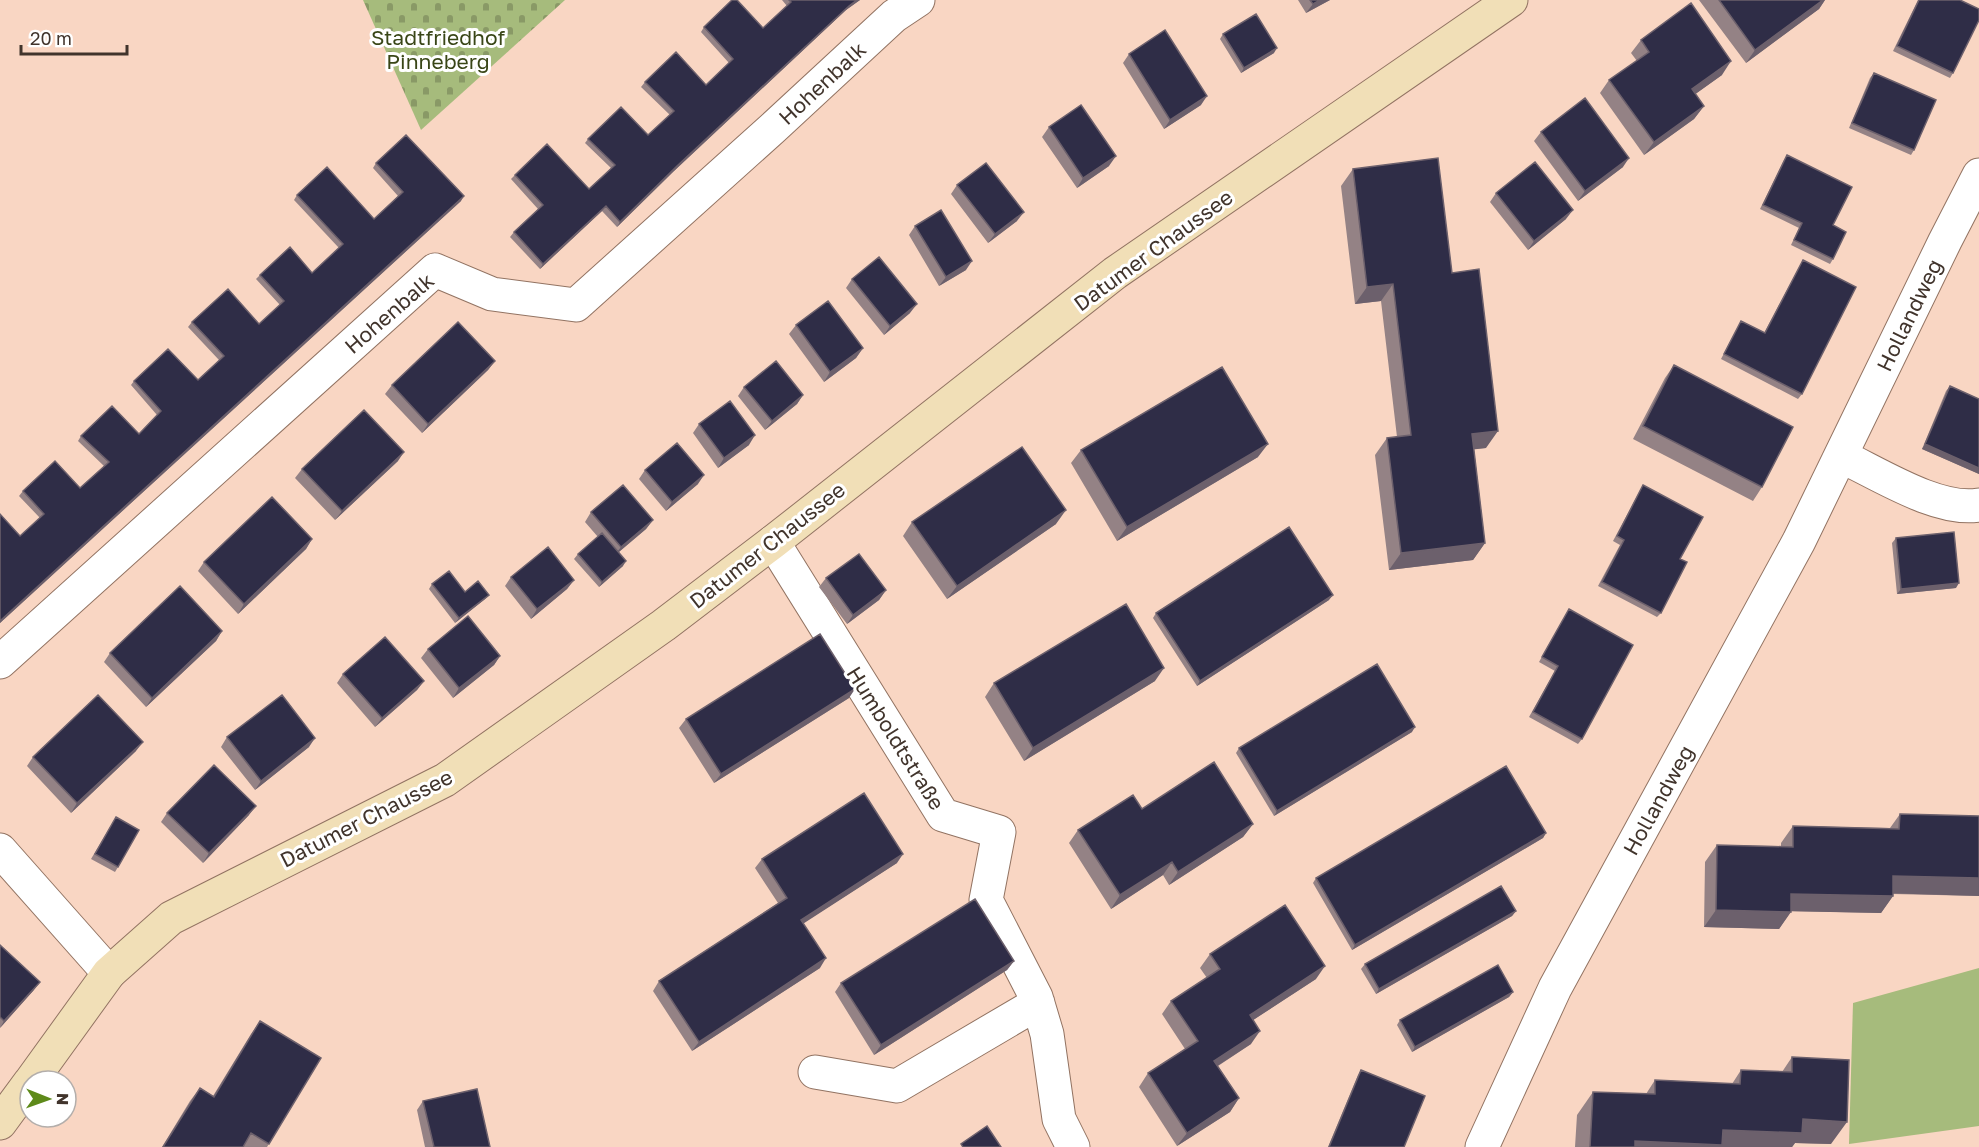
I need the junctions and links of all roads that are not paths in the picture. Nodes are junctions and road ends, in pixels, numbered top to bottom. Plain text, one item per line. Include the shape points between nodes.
1 (918, 0) edge
2 (1510, 0) edge
3 (1979, 175) edge
4 (1841, 456) junction
5 (1979, 505) edge
6 (773, 542) junction
7 (0, 662) edge
8 (0, 850) edge
9 (109, 973) junction
10 (1038, 1003) junction
11 (39, 1069) edge
12 (815, 1072) dead end
13 (18, 1098) edge
14 (0, 1123) edge
15 (1073, 1147) edge
16 (1482, 1147) edge

1 - 7 street, Hohenbalk via 894,16 576,305 492,294 435,270
2 - 6 street, Datumer Chaussee via 1115,273
3 - 4 street, Hollandweg
4 - 5 street via 1935,502 1965,508
4 - 16 street, Hollandweg via 1799,542 1555,988
6 - 9 street, Datumer Chaussee via 664,625 445,780 171,918
6 - 10 street, Humboldtstraße via 943,815 999,832 986,900
8 - 9 street
9 - 11 street, Datumer Chaussee
10 - 12 street via 897,1086
10 - 15 street, Humboldtstraße via 1047,1034 1059,1119
13 - 14 street, Datumer Chaussee

